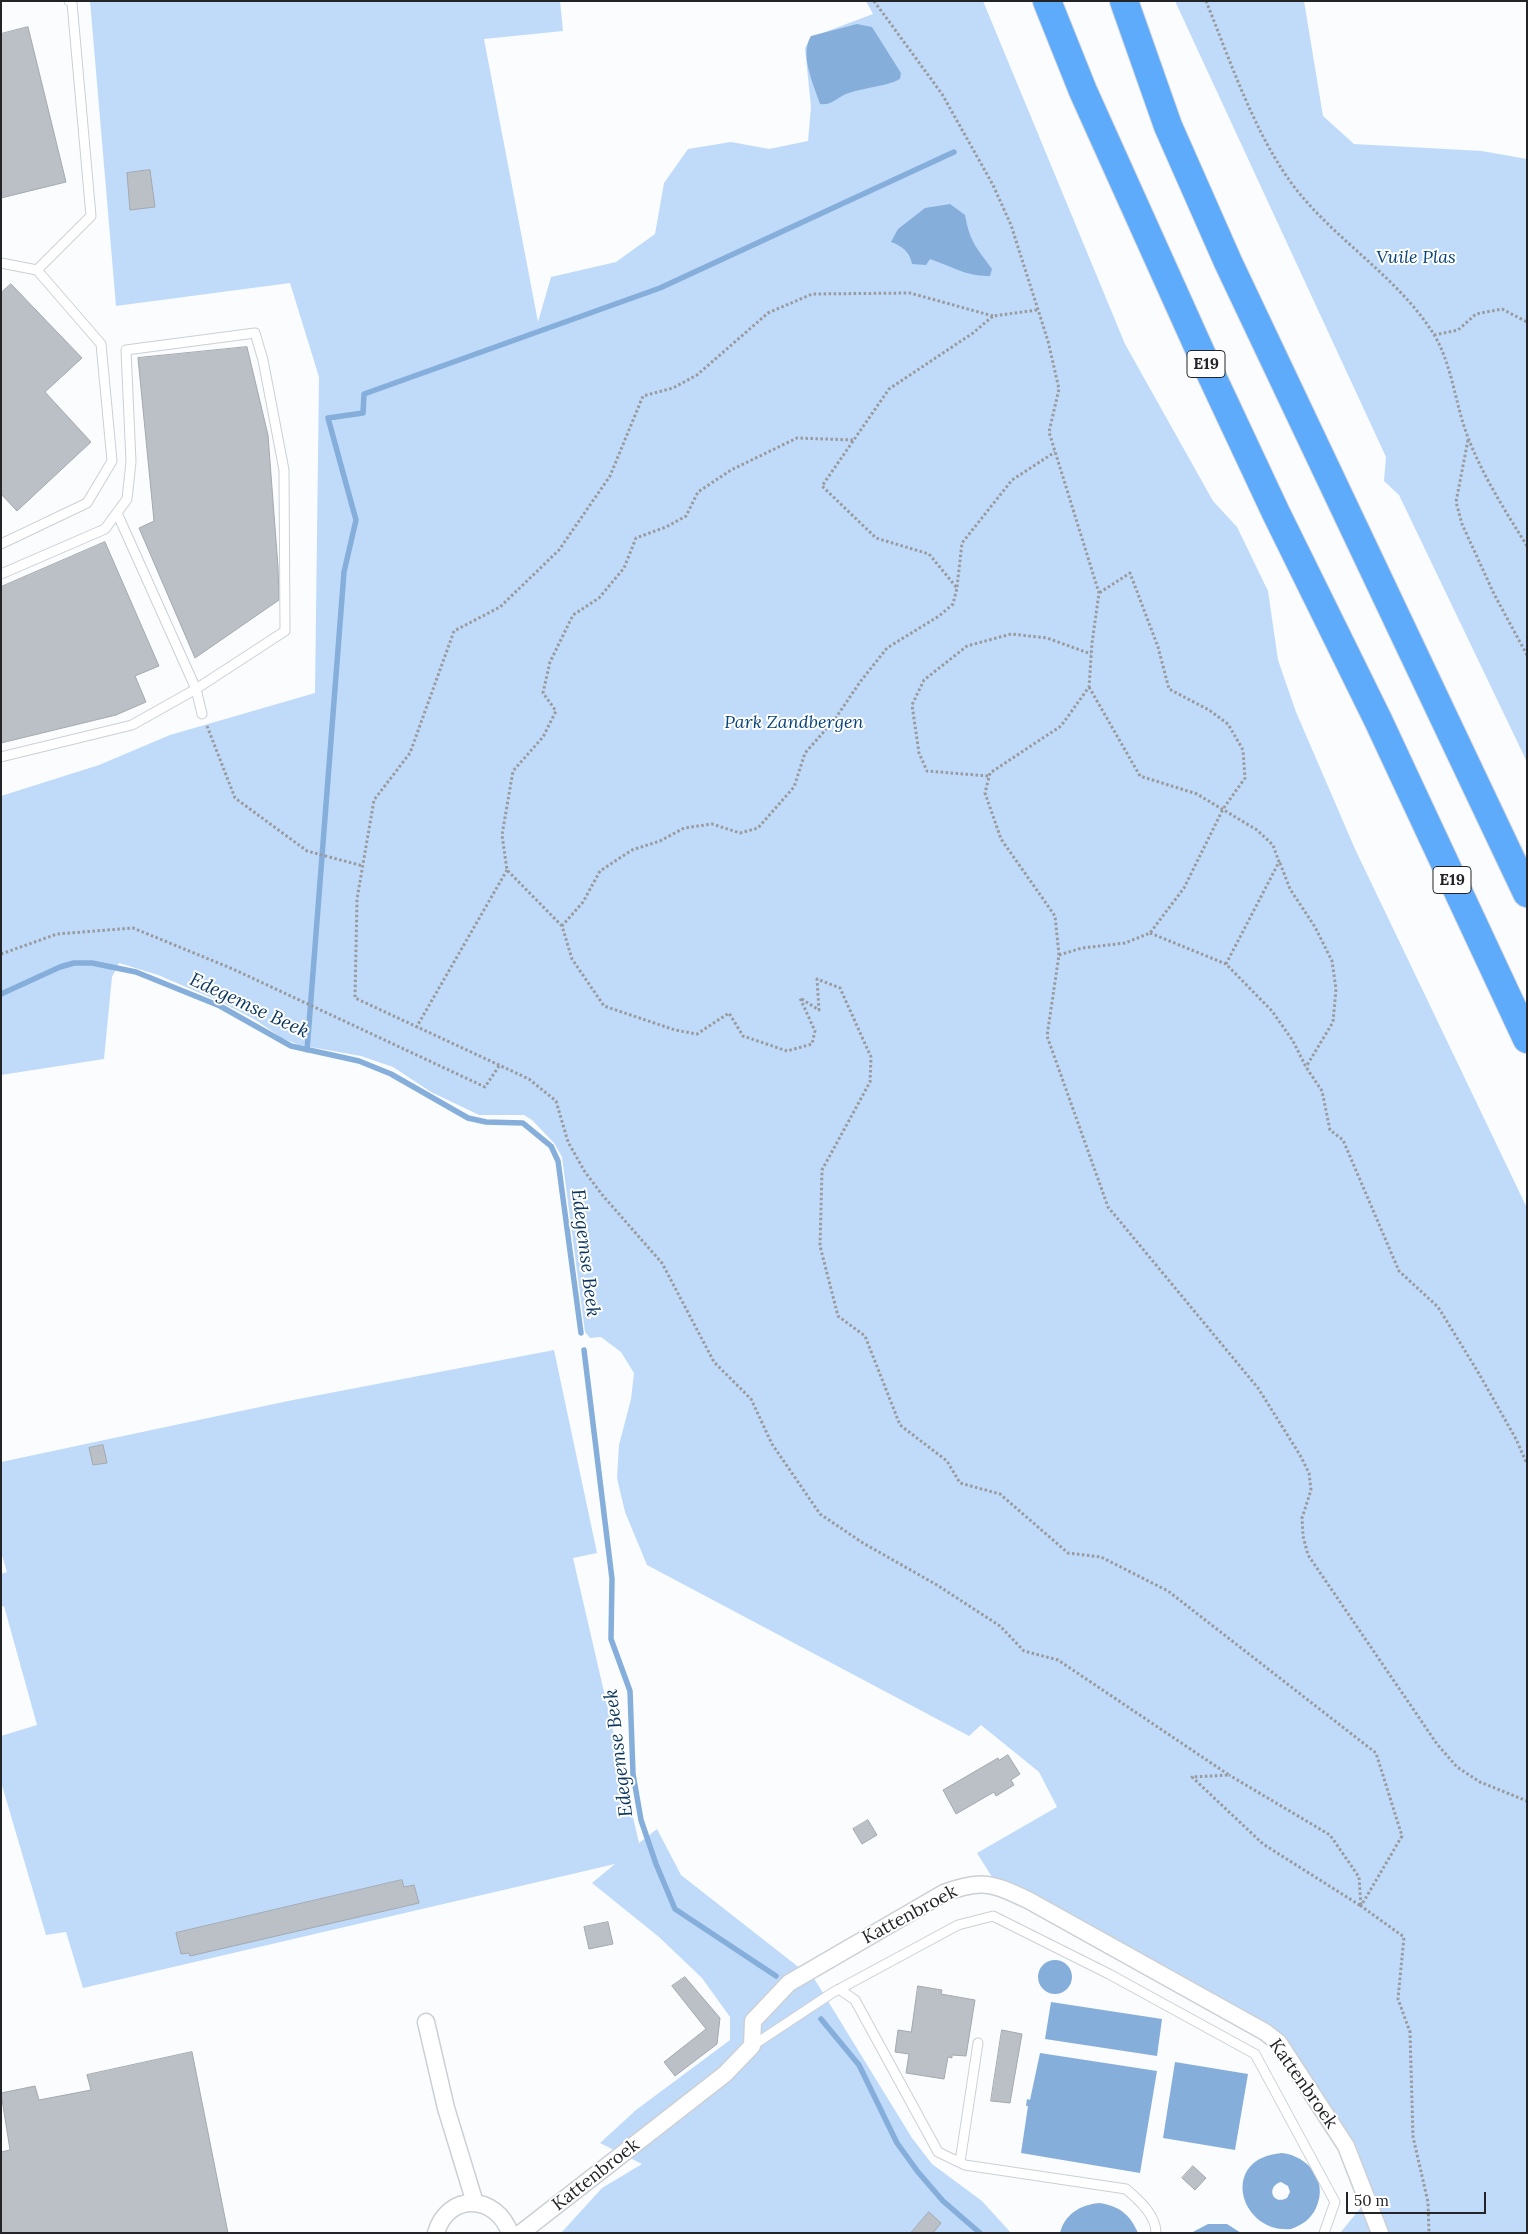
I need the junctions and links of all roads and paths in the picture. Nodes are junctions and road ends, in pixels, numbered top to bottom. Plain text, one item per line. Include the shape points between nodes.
1 (70, 1) edge
2 (874, 1) edge
3 (1047, 1) edge
4 (1124, 1) edge
5 (1206, 1) edge
6 (1, 263) edge
7 (37, 270) junction
8 (1037, 310) junction
9 (993, 316) junction
10 (1527, 322) edge
11 (1434, 335) junction
12 (1468, 439) junction
13 (854, 440) junction
14 (1055, 452) junction
15 (117, 513) junction
16 (1, 544) edge
17 (1527, 546) edge
18 (1, 574) edge
19 (957, 588) junction
20 (1099, 593) junction
21 (1091, 654) junction
22 (1527, 655) edge
23 (1089, 687) junction
24 (196, 689) junction
25 (202, 714) joint
26 (1, 757) edge
27 (988, 776) junction
28 (1223, 810) junction
29 (1279, 862) junction
30 (363, 866) junction
31 (507, 870) junction
32 (1527, 893) edge
33 (562, 926) junction
34 (1150, 933) junction
35 (1, 954) edge
36 (1059, 955) junction
37 (1226, 964) junction
38 (416, 1028) junction
39 (1527, 1039) edge
40 (499, 1066) junction
41 (1306, 1067) junction
42 (1527, 1464) edge
43 (1229, 1775) junction
44 (1527, 1801) edge
45 (1361, 1906) junction
46 (839, 1989) junction
47 (426, 2022) dead end
48 (978, 2043) dead end
49 (752, 2046) junction
50 (960, 2162) junction
51 (475, 2203) junction
52 (433, 2232) edge
53 (510, 2233) edge
54 (522, 2233) edge
55 (1156, 2233) edge
56 (1324, 2233) edge
57 (1380, 2233) edge
58 (1429, 2233) edge

1 - 7 lane via 91,216
2 - 8 path via 942,94 992,185 1011,225
3 - 39 highway, E19 via 1083,91 1276,513 1378,720
4 - 32 highway via 1168,126 1228,262
5 - 11 path via 1234,71 1280,166 1334,231 1387,276 1413,304
6 - 7 lane
7 - 16 lane via 101,344 112,461 87,503
8 - 9 path
8 - 14 path via 1059,389 1049,432
9 - 13 path via 889,390
9 - 30 path via 910,293 812,294 768,313 697,375 673,388 643,396 610,476 558,550 500,607 454,631 410,753 374,800
10 - 11 path via 1502,309 1476,314 1458,330
11 - 12 path via 1449,371
12 - 17 path via 1489,485
12 - 22 path via 1456,502 1462,524
13 - 19 path via 822,486 876,538 929,554
13 - 31 path via 797,438 731,470 698,492 686,516 636,538 624,568 599,598 573,615 550,662 543,693 556,711 544,736 513,771 502,835
14 - 19 path via 1012,480 962,544
14 - 20 path
15 - 18 lane via 105,529
15 - 24 lane
15 - 24 lane via 127,499 131,462 126,350 255,333 264,360 284,470 285,631
19 - 33 path via 953,604 939,616 887,648 835,719 805,753 794,787 758,828 740,833 712,824 684,828 660,841 632,850 600,871 583,902
20 - 21 path
20 - 28 path via 1130,574 1158,647 1169,689 1228,724 1243,750 1245,778
21 - 23 path
21 - 27 path via 1047,638 1011,634 967,646 924,680 912,705 919,753 927,772
23 - 27 path via 1061,726
23 - 28 path via 1140,776 1197,794
24 - 25 lane
24 - 26 lane via 132,725
25 - 30 path via 235,798 307,852
27 - 36 path via 984,793 1001,839 1055,916
28 - 29 path via 1257,830 1273,846
28 - 34 path via 1184,888
29 - 37 path
29 - 41 path via 1290,889 1332,961 1336,989 1333,1022
30 - 38 path via 357,899 355,998
31 - 33 path
31 - 38 path
33 - 45 path via 572,958 604,1006 675,1030 697,1034 729,1013 743,1036 787,1052 812,1044 815,1032 800,998 819,1010 817,979 840,988 871,1057 870,1082 822,1170 820,1246 838,1316 865,1336 900,1425 947,1461 960,1483 1000,1494 1068,1553 1100,1557 1168,1591 1376,1753 1402,1836
34 - 36 path via 1125,943 1082,948
34 - 37 path
35 - 40 path via 57,934 133,928 232,969 486,1087
36 - 44 path via 1047,1036 1108,1207 1258,1388 1300,1455 1311,1490 1302,1518 1308,1556 1437,1744 1458,1767 1480,1782
37 - 41 path via 1272,1011
38 - 40 path
40 - 43 path via 528,1079 556,1101 568,1142 585,1172 662,1263 714,1362 751,1399 772,1444 820,1514 1000,1626 1024,1651 1058,1660
41 - 42 path via 1322,1092 1330,1130 1343,1140 1399,1271 1438,1307 1516,1439
43 - 45 path via 1330,1835 1360,1877
43 - 45 path via 1192,1777 1263,1844
45 - 58 path via 1404,1937 1398,1999 1410,2032 1413,2137 1428,2202
46 - 49 lane
46 - 50 lane via 855,2000 938,2152
46 - 56 lane via 958,1924 993,1916 1109,1974 1255,2054 1335,2202
47 - 51 street via 446,2108
48 - 50 lane
49 - 54 street, Kattenbroek via 725,2074
49 - 57 street, Kattenbroek via 752,2021 789,1984 944,1893 968,1884 997,1885 1265,2032 1279,2043 1346,2146
50 - 55 lane via 1126,2190 1143,2204 1156,2226
51 - 52 street via 451,2209
51 - 53 street via 498,2212

